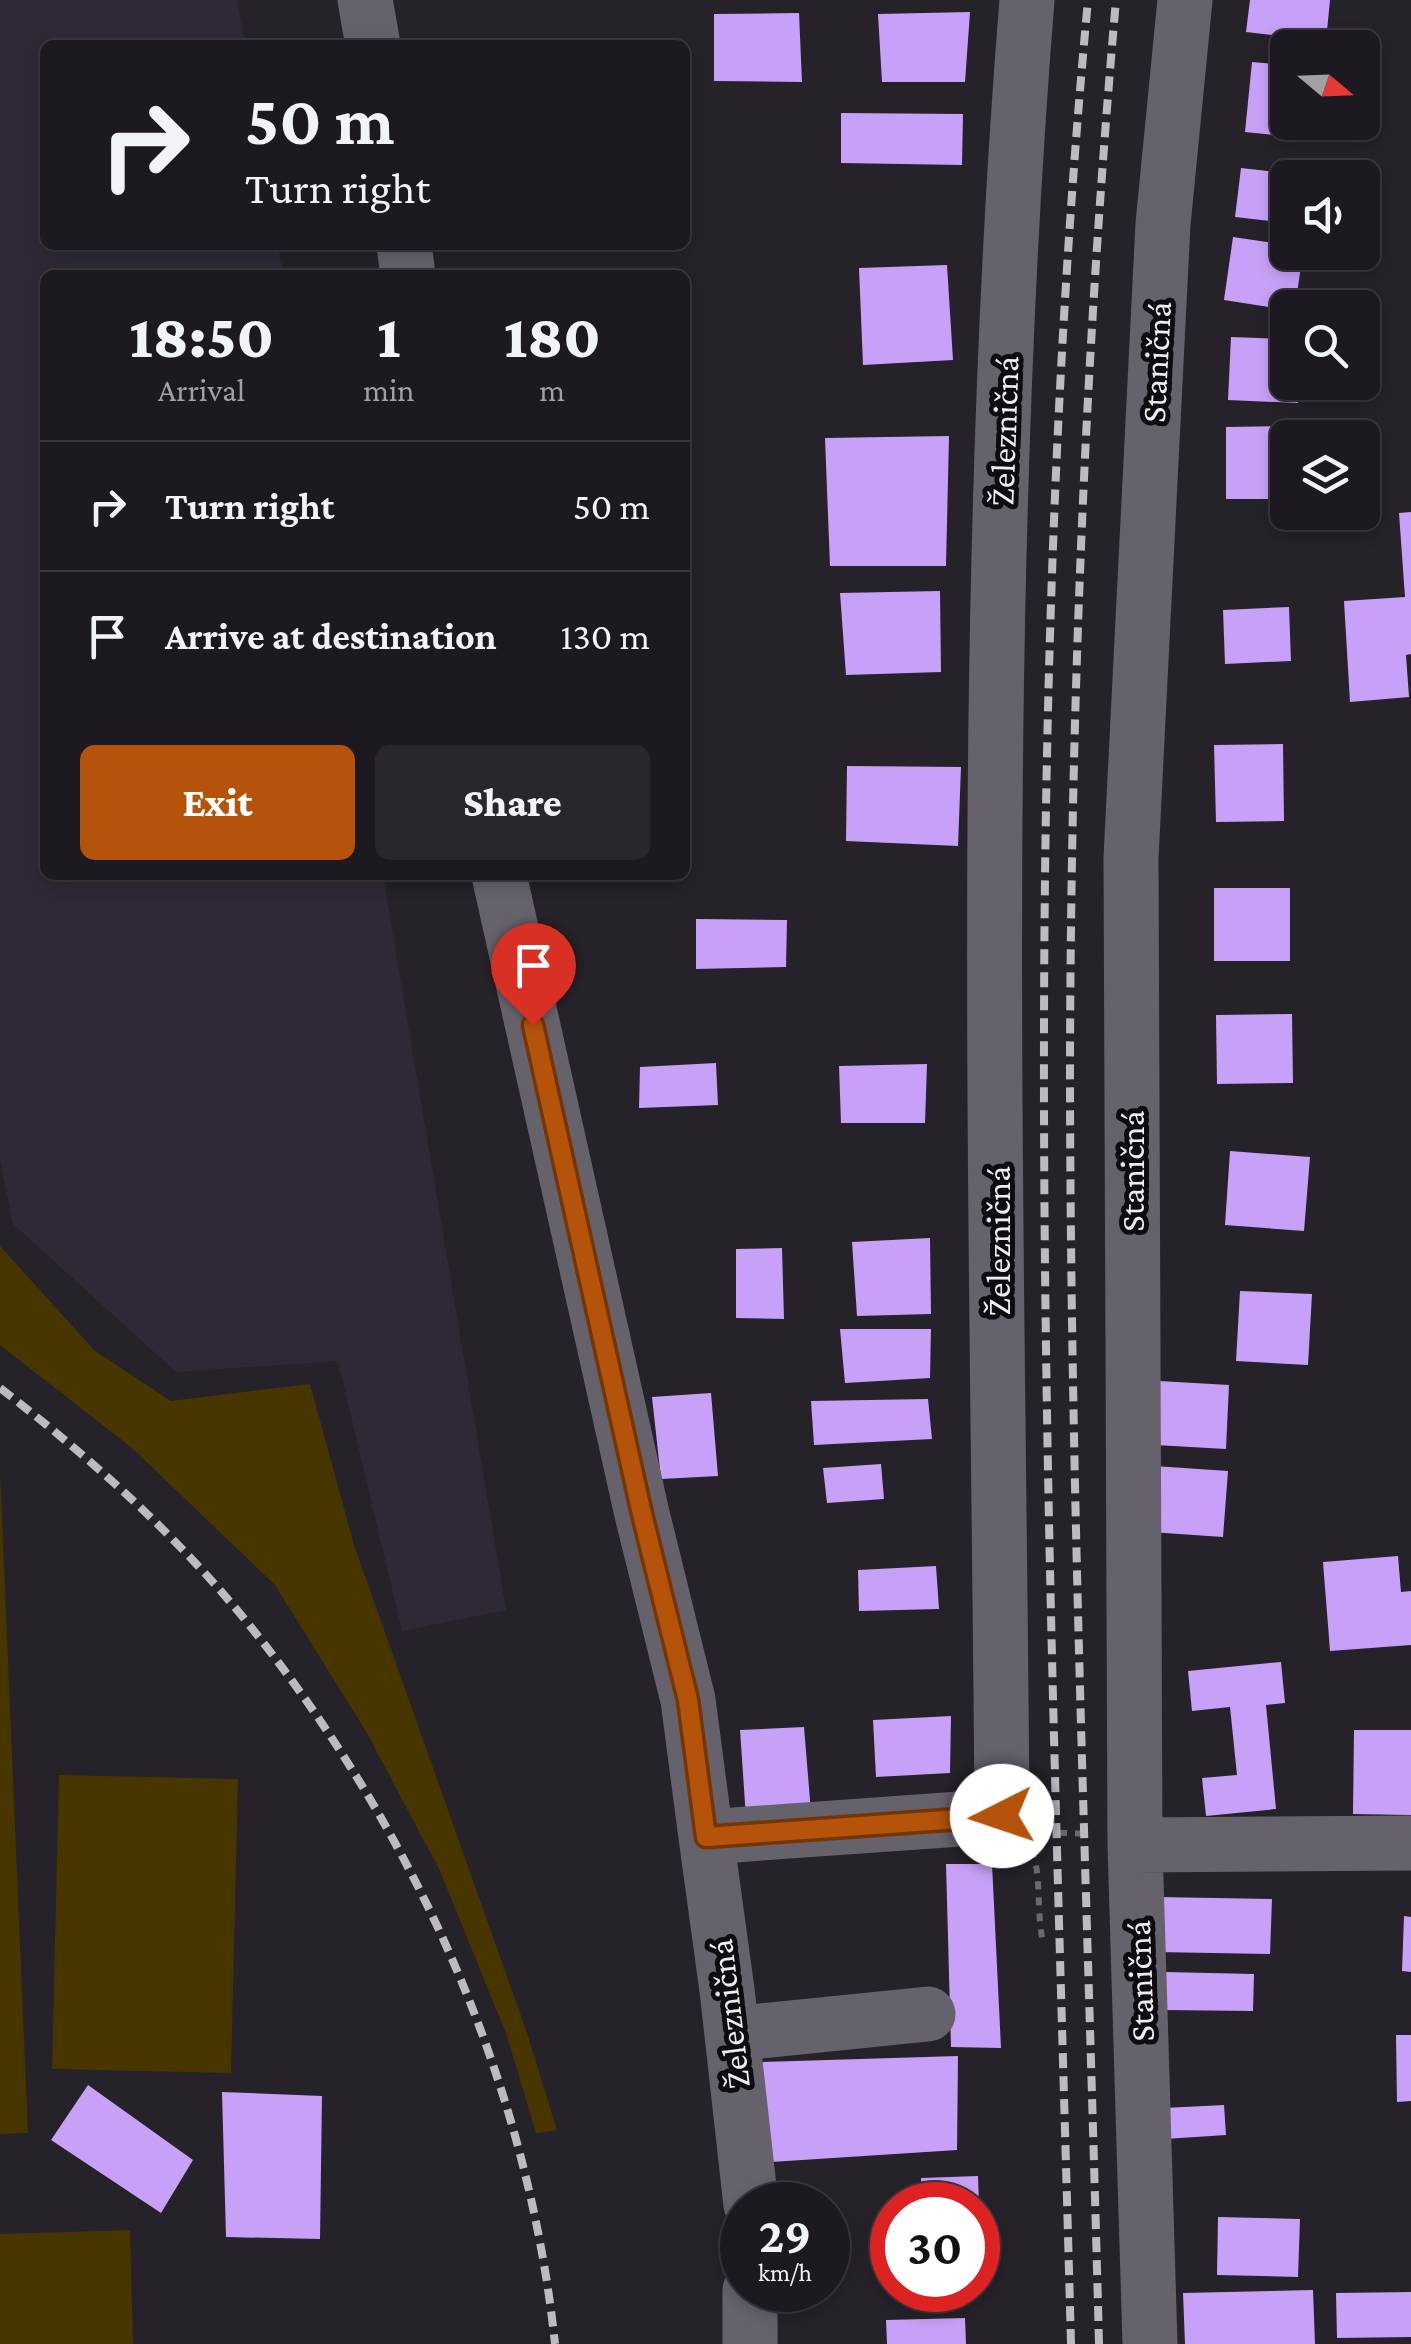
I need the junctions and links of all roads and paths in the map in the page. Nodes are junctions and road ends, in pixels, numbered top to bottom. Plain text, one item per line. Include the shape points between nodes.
1 (365, 0) edge
2 (1027, 0) edge
3 (1186, 0) edge
4 (372, 40) edge
5 (500, 880) edge
6 (1014, 1826) junction
7 (706, 1837) junction
8 (1411, 1843) edge
9 (1135, 1844) junction
10 (1043, 1942) dead end
11 (928, 2014) dead end
12 (732, 2034) junction
13 (748, 2182) edge
14 (750, 2312) edge
15 (750, 2344) edge
16 (1150, 2344) edge

1 - 4 street
2 - 6 street, Železničná via 1014,165 995,762
3 - 9 street, Staničná via 1163,224 1130,858
5 - 7 street, Železničná via 688,1700
6 - 7 street
6 - 9 path
6 - 10 path via 1037,1866
7 - 12 street, Železničná
8 - 9 street
9 - 16 street, Staničná
11 - 12 street
12 - 13 street, Železničná
14 - 15 street

